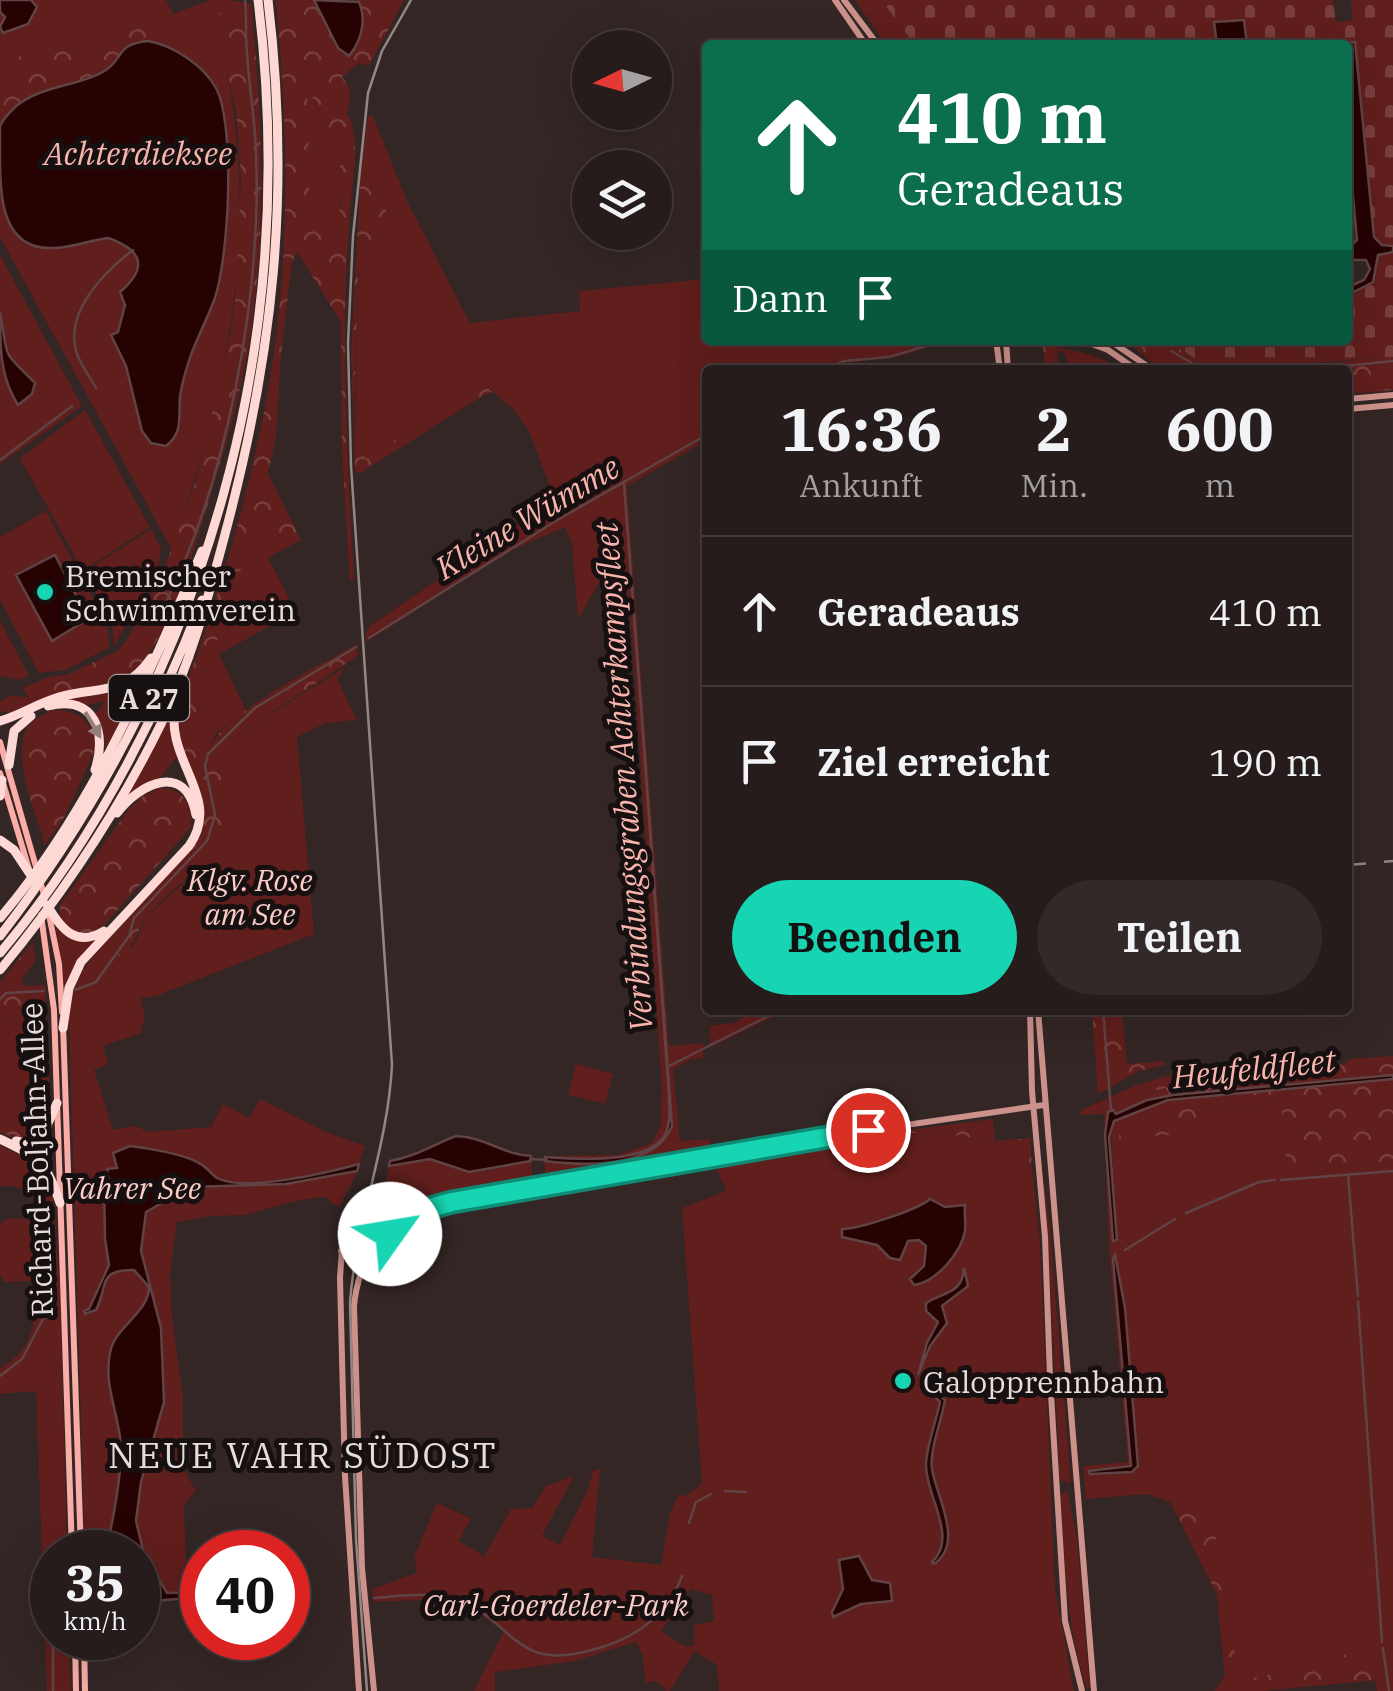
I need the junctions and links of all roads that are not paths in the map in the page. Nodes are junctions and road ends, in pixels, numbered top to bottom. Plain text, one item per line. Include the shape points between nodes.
1 (258, 0) edge
2 (268, 0) edge
3 (834, 0) edge
4 (844, 0) edge
5 (862, 40) edge
6 (874, 40) edge
7 (1094, 345) edge
8 (1116, 345) edge
9 (1130, 365) edge
10 (1146, 365) edge
11 (1393, 396) edge
12 (1352, 399) edge
13 (1393, 405) edge
14 (1352, 409) edge
15 (220, 512) junction
16 (222, 546) junction
17 (176, 611) junction
18 (183, 676) junction
19 (0, 713) edge
20 (12, 718) junction
21 (0, 721) edge
22 (0, 742) edge
23 (9, 765) junction
24 (1, 776) edge
25 (0, 796) edge
26 (84, 796) junction
27 (0, 840) edge
28 (90, 846) junction
29 (30, 874) junction
30 (47, 904) junction
31 (0, 917) edge
32 (0, 936) edge
33 (0, 953) edge
34 (0, 970) edge
35 (1034, 1015) edge
36 (1034, 1015) edge
37 (63, 1028) junction
38 (57, 1102) junction
39 (1034, 1110) junction
40 (1044, 1110) junction
41 (0, 1136) edge
42 (60, 1203) junction
43 (430, 1208) junction
44 (374, 1221) junction
45 (358, 1227) junction
46 (373, 1234) junction
47 (390, 1234) junction
48 (369, 1249) junction
49 (341, 1251) junction
50 (364, 1262) junction
51 (1056, 1492) junction
52 (1077, 1494) junction
53 (71, 1530) edge
54 (80, 1530) edge
55 (75, 1660) edge
56 (84, 1660) edge
57 (76, 1691) edge
58 (85, 1691) edge
59 (359, 1691) edge
60 (374, 1691) edge
61 (1082, 1691) edge
62 (1094, 1691) edge

1 - 15 highway, A 27 via 268,116 267,243 246,408
2 - 16 highway, A 27 via 279,112 278,248 262,382
3 - 5 street
4 - 6 street
7 - 9 street
8 - 10 street
11 - 12 street
13 - 14 street
15 - 17 highway
15 - 32 highway, A 27 via 161,672 117,762
16 - 18 highway
16 - 33 highway, A 27 via 186,643 103,808
17 - 20 highway via 154,653 129,681 59,697
17 - 26 highway
18 - 28 highway
18 - 37 highway via 172,729 199,798 198,831 81,962
19 - 20 highway
20 - 21 highway
22 - 23 main road, Richard-Boljahn-Allee
23 -> 26 highway via 12,735 22,722 52,705 78,707 94,720 102,740
23 - 30 main road, Richard-Boljahn-Allee
24 - 25 highway
24 - 29 main road, Richard-Boljahn-Allee
26 - 31 highway
27 - 29 highway
28 - 30 highway via 148,785 174,784 192,800 196,820 190,839 104,931 86,938 69,934
28 - 34 highway
29 - 38 main road, Richard-Boljahn-Allee via 52,978
30 - 37 main road, Richard-Boljahn-Allee
35 - 40 street
36 - 39 street
37 - 54 main road, Richard-Boljahn-Allee
38 - 41 highway via 38,1142
38 - 42 main road, Richard-Boljahn-Allee
39 - 40 street
39 - 43 street via 714,1154
39 - 51 street
40 - 52 street
41 - 42 highway via 42,1162
42 - 53 main road, Richard-Boljahn-Allee
43 - 44 street
43 - 47 street
44 - 45 street
44 - 46 street
45 - 46 street
45 - 49 street via 343,1236
46 - 47 street
46 - 48 street
47 - 50 street
48 - 49 street via 356,1244
48 - 50 street
49 - 59 street via 348,1546
50 - 60 street via 355,1293 355,1340 362,1568
51 - 52 street via 1067,1488
51 - 61 street via 1065,1621
52 - 62 street
55 - 57 main road
56 - 58 main road

